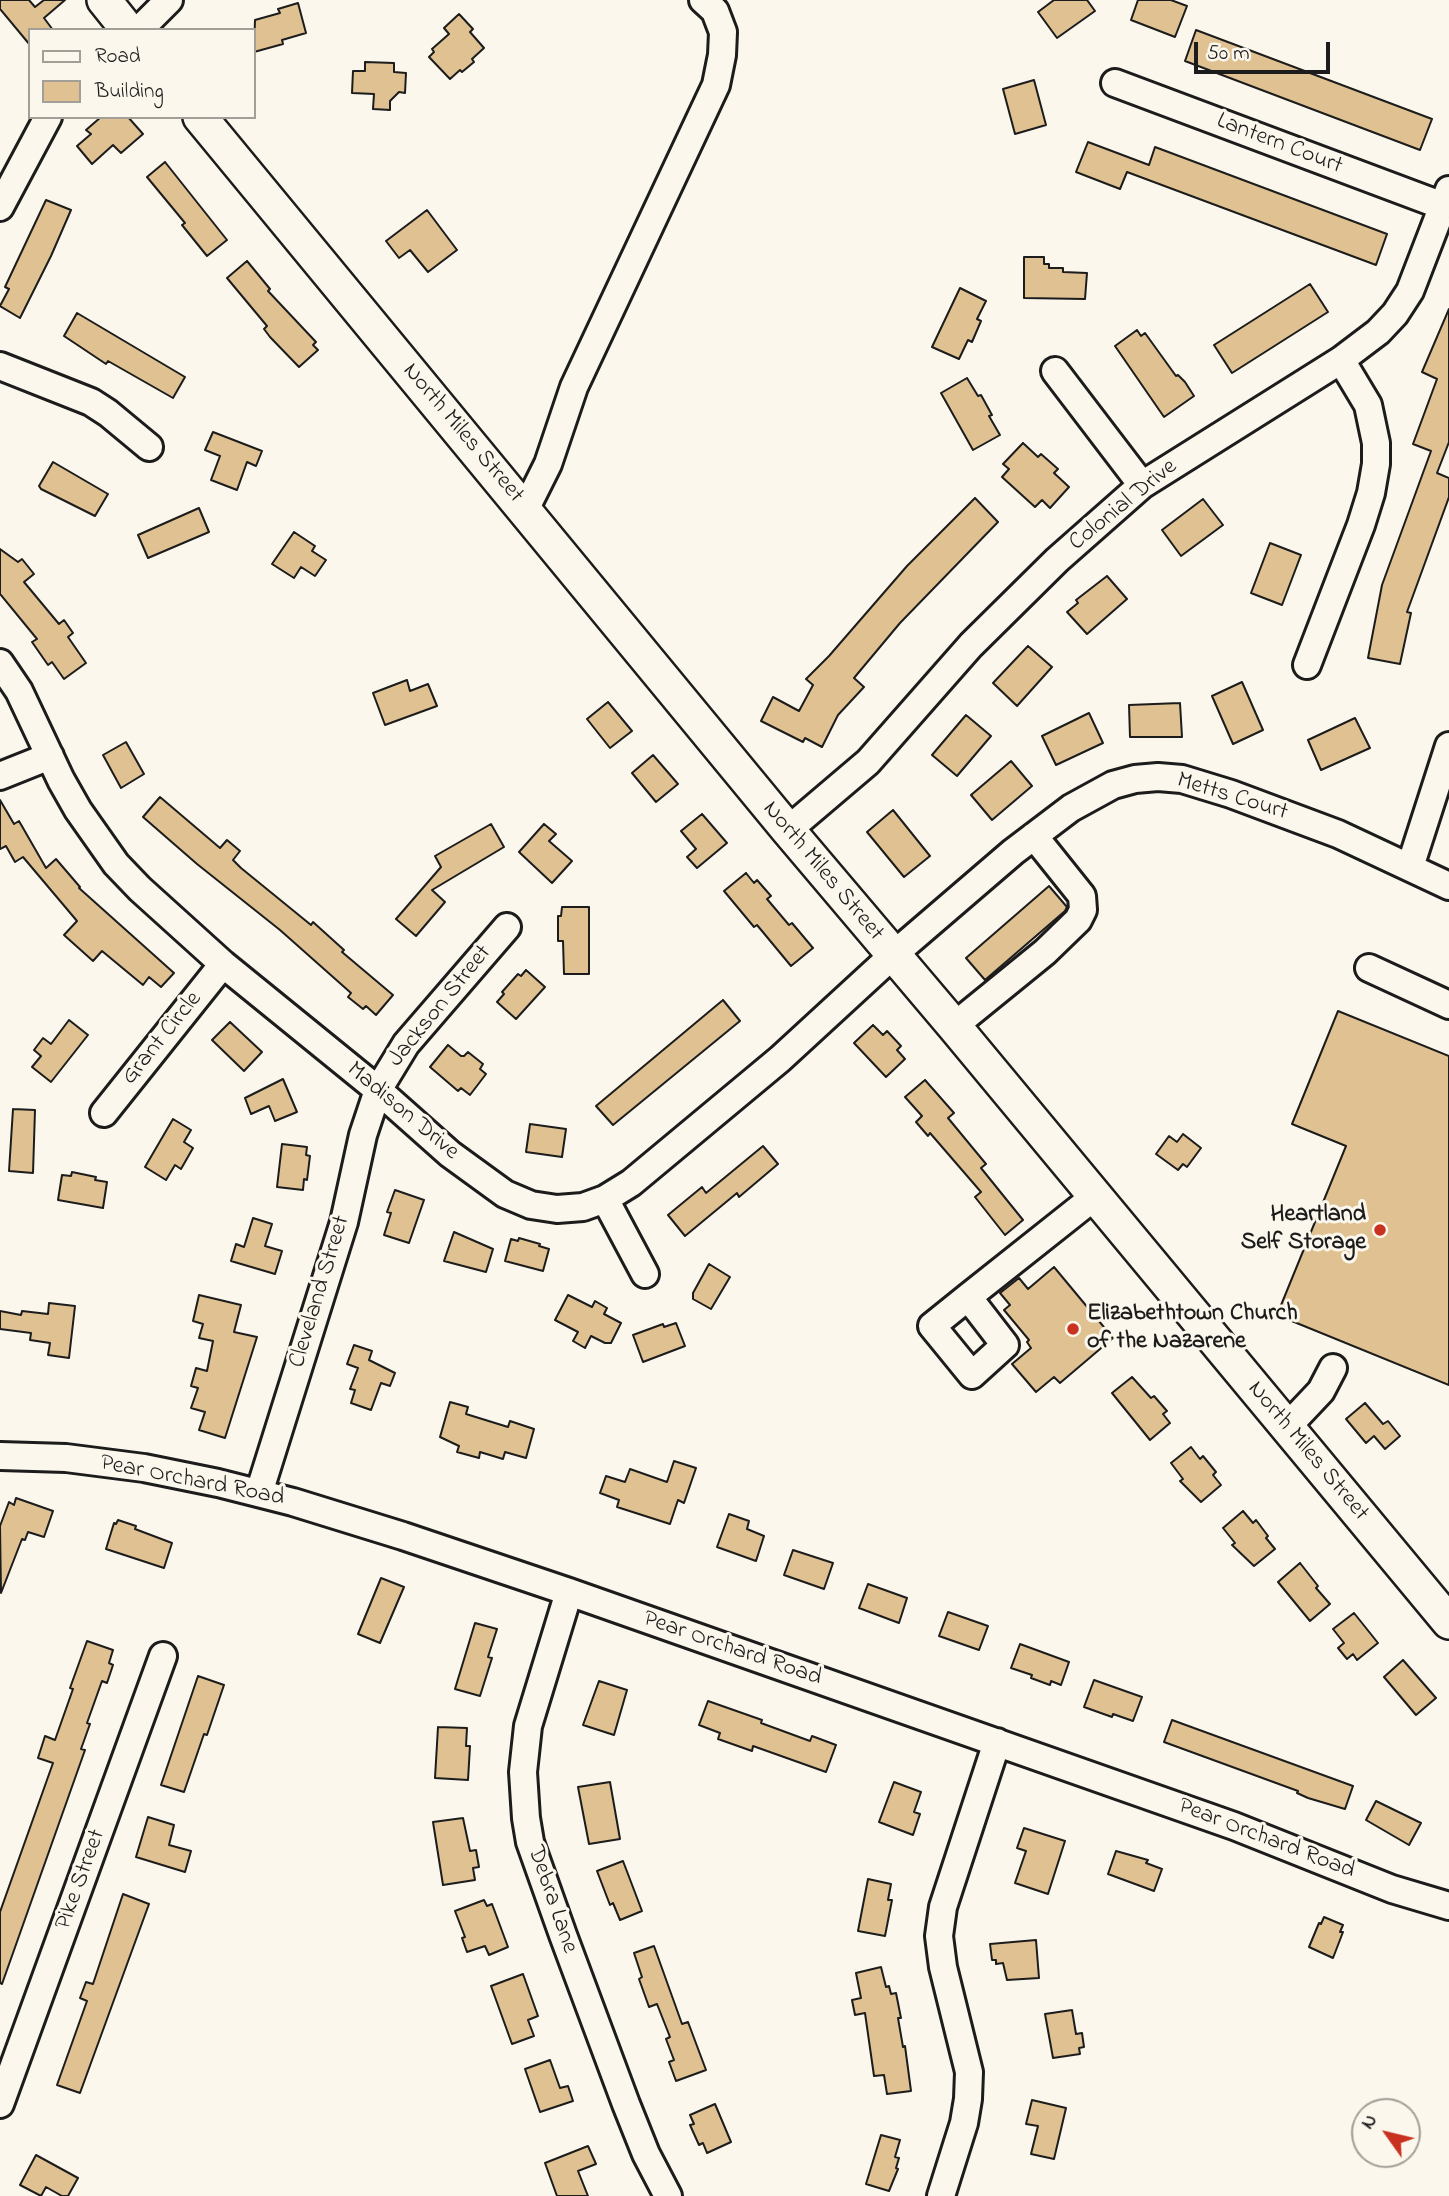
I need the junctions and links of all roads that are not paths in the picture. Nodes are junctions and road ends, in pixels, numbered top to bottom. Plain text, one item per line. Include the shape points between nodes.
1 (104, 0) edge
2 (169, 0) edge
3 (703, 0) edge
4 (126, 28) edge
5 (141, 28) edge
6 (1115, 83) dead end
7 (47, 119) edge
8 (202, 119) edge
9 (1446, 198) edge
10 (0, 207) edge
11 (1341, 360) junction
12 (0, 366) edge
13 (1055, 371) dead end
14 (149, 447) dead end
15 (1142, 485) junction
16 (525, 510) junction
17 (0, 663) edge
18 (1307, 665) dead end
19 (1449, 746) edge
20 (50, 756) junction
21 (0, 776) edge
22 (788, 830) junction
23 (1034, 836) junction
24 (1409, 867) junction
25 (1449, 886) edge
26 (507, 927) dead end
27 (892, 956) junction
28 (223, 964) junction
29 (1368, 968) dead end
30 (1449, 1005) edge
31 (954, 1026) junction
32 (378, 1090) junction
33 (104, 1114) dead end
34 (1094, 1197) junction
35 (605, 1199) junction
36 (645, 1274) dead end
37 (968, 1297) dead end
38 (1333, 1368) dead end
39 (1287, 1427) junction
40 (0, 1456) edge
41 (259, 1493) junction
42 (569, 1592) junction
43 (1449, 1622) edge
44 (163, 1656) dead end
45 (997, 1742) junction
46 (1449, 1906) edge
47 (0, 2104) edge
48 (668, 2196) edge
49 (941, 2196) edge

1 - 4 main road
2 - 5 street
3 - 16 street via 715,11 723,32 716,85 574,387 548,464
6 - 9 street, Lantern Court
7 - 10 street
8 - 16 main road, North Miles Street
9 - 11 street, Colonial Drive via 1410,291 1378,332
11 - 15 street, Colonial Drive
11 - 18 street via 1368,405 1376,464 1361,525
12 - 14 street via 91,402
13 - 15 street
15 - 22 street, Colonial Drive via 1049,567 971,645 868,762
16 - 22 main road, North Miles Street
17 - 20 street, Madison Drive
19 - 24 street
20 - 21 street
20 - 28 street, Madison Drive via 78,810 116,864
22 - 27 main road, North Miles Street
23 - 24 street, Metts Court via 1091,795 1135,779 1158,777 1231,794 1338,834
23 - 27 street, Metts Court
23 - 31 street via 1082,896 1083,910 1045,952
24 - 25 street, Metts Court
26 - 32 street, Jackson Street via 406,1044
27 - 31 main road, North Miles Street
27 - 35 street, Madison Drive via 769,1068 631,1183
28 - 32 street, Madison Drive
28 - 33 street, Grant Circle
29 - 30 street
31 - 34 main road, North Miles Street
32 - 35 street, Madison Drive via 450,1154 505,1194 557,1209
32 - 41 street, Cleveland Street via 344,1222
34 - 37 street
34 - 39 main road, North Miles Street
35 - 36 street
38 - 39 street via 1321,1391
39 - 43 main road, North Miles Street
40 - 41 street, Pear Orchard Road via 144,1468
41 - 42 street, Pear Orchard Road
42 - 45 street, Pear Orchard Road
42 - 48 street, Debra Lane via 528,1726 523,1772 526,1818 530,1842 625,2104
44 - 47 street, Pike Street
45 - 46 street, Pear Orchard Road
45 - 49 street via 943,1907 939,1936 969,2073 964,2123

